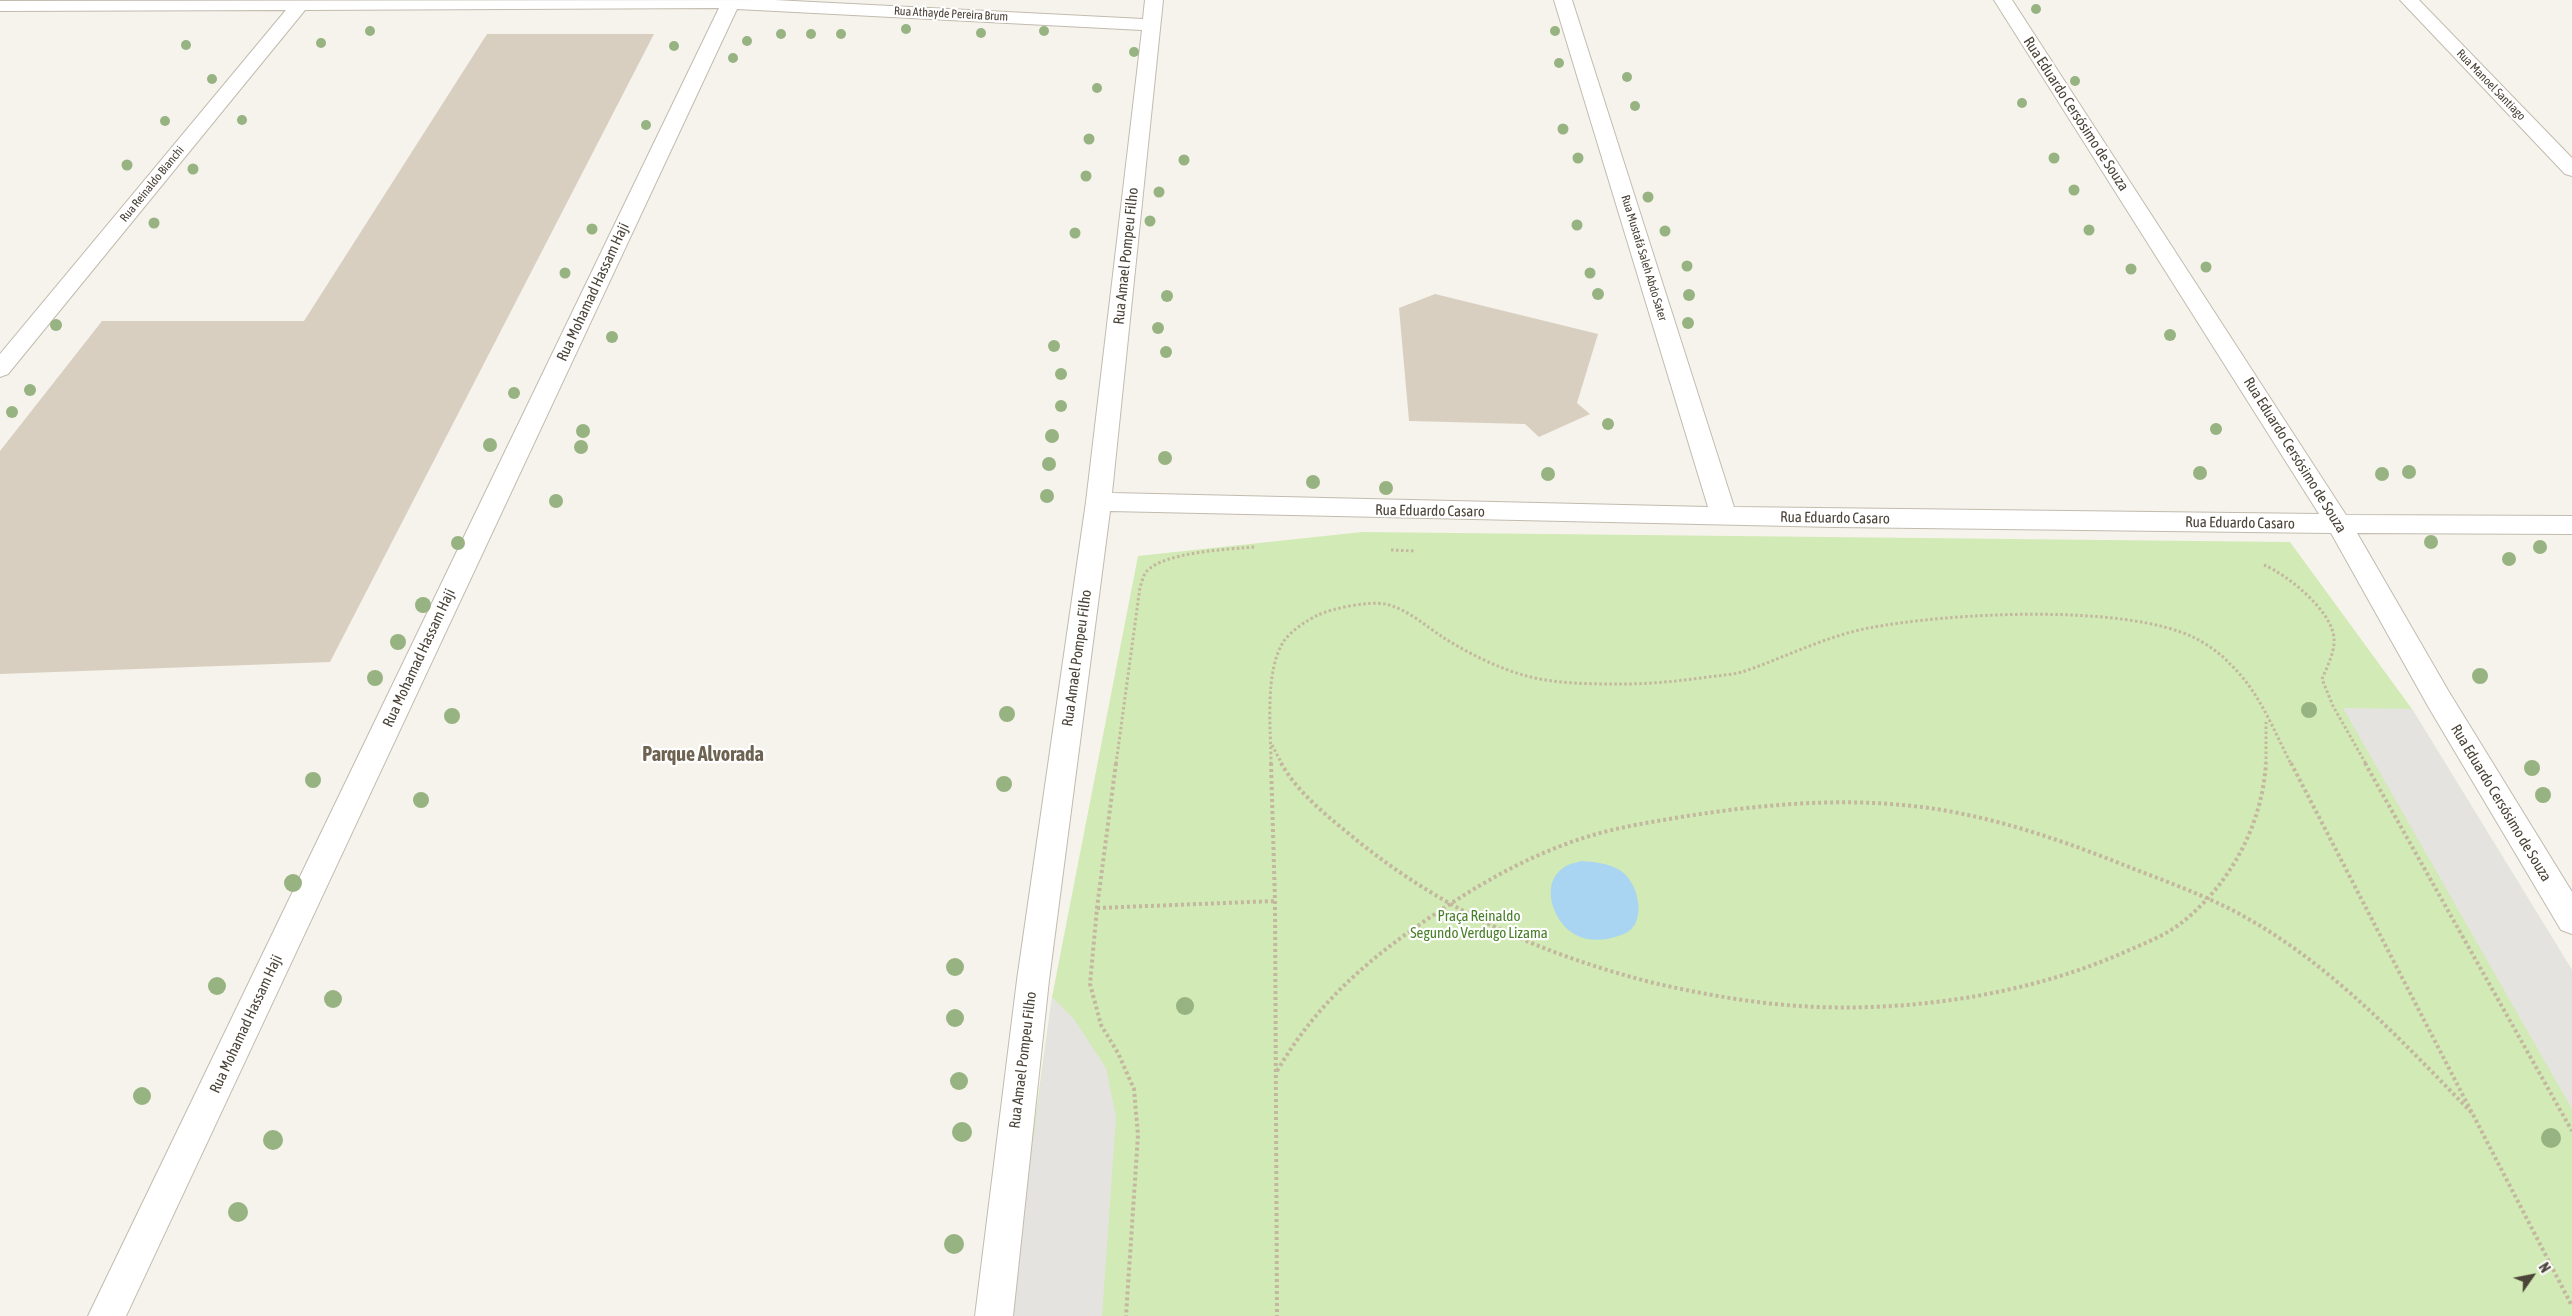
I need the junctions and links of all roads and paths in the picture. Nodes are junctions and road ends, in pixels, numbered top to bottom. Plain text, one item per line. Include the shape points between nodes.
1 (1154, 0) edge
2 (1563, 0) edge
3 (2003, 0) edge
4 (2410, 0) edge
5 (731, 2) edge
6 (302, 3) edge
7 (0, 6) edge
8 (1152, 25) junction
9 (2572, 170) edge
10 (0, 369) edge
11 (1098, 502) junction
12 (1724, 516) junction
13 (2340, 524) junction
14 (2572, 525) edge
15 (1260, 547) dead end
16 (1387, 549) dead end
17 (1426, 551) dead end
18 (2256, 563) dead end
19 (2266, 718) junction
20 (1272, 744) junction
21 (2207, 899) junction
22 (1275, 901) junction
23 (1449, 905) junction
24 (1097, 908) junction
25 (2572, 920) edge
26 (1277, 1071) junction
27 (2476, 1118) junction
28 (2572, 1131) edge
29 (2572, 1306) edge
30 (107, 1316) edge
31 (994, 1316) edge
32 (1126, 1316) edge
33 (1278, 1316) edge

1 - 8 street, Rua Amael Pompeu Filho
2 - 12 street, Rua Mustafá Saleh Abdo Sater
3 - 13 street, Rua Eduardo Cersósimo de Souza
4 - 9 street, Rua Manoel Santiago
5 - 6 street, Rua Athayde Pereira Brum
5 - 8 street, Rua Athayde Pereira Brum
5 - 30 street, Rua Mohamad Hassam Haji
6 - 7 street, Rua Athayde Pereira Brum
6 - 10 street, Rua Reinaldo Bianchi
8 - 11 street, Rua Amael Pompeu Filho
11 - 12 street, Rua Eduardo Casaro
11 - 31 street, Rua Amael Pompeu Filho via 1033,980
12 - 13 street, Rua Eduardo Casaro
13 - 14 street, Rua Eduardo Casaro
13 - 25 street, Rua Eduardo Cersósimo de Souza via 2439,700
15 - 24 path via 1232,548 1164,561 1146,572 1140,587
16 - 17 path
18 - 28 path via 2270,566 2293,581 2319,608 2334,636 2332,658 2322,679 2333,706
19 - 20 path via 2251,686 2228,661 2195,638 2161,627 2106,617 2041,614 1963,617 1868,628 1742,672 1659,684 1614,684 1558,681 1523,675 1480,658 1416,618 1386,604 1357,604 1319,614 1284,641 1275,664 1270,710
19 - 21 path via 2266,776 2251,834 2238,860
19 - 27 path
20 - 22 path
20 - 23 path via 1290,776 1338,825 1410,880
21 - 23 path via 2104,856 2008,823 1915,806 1835,803 1725,811 1611,829 1534,856 1494,875
21 - 23 path via 2178,926 2080,971 1989,994 1850,1009 1777,1004 1650,980 1552,951
21 - 27 path via 2275,935 2325,971 2376,1016
22 - 24 path
22 - 26 path
23 - 26 path via 1377,956 1322,1004 1294,1040
24 - 32 path via 1090,984 1101,1025 1134,1089 1138,1135
26 - 33 path
27 - 29 path

